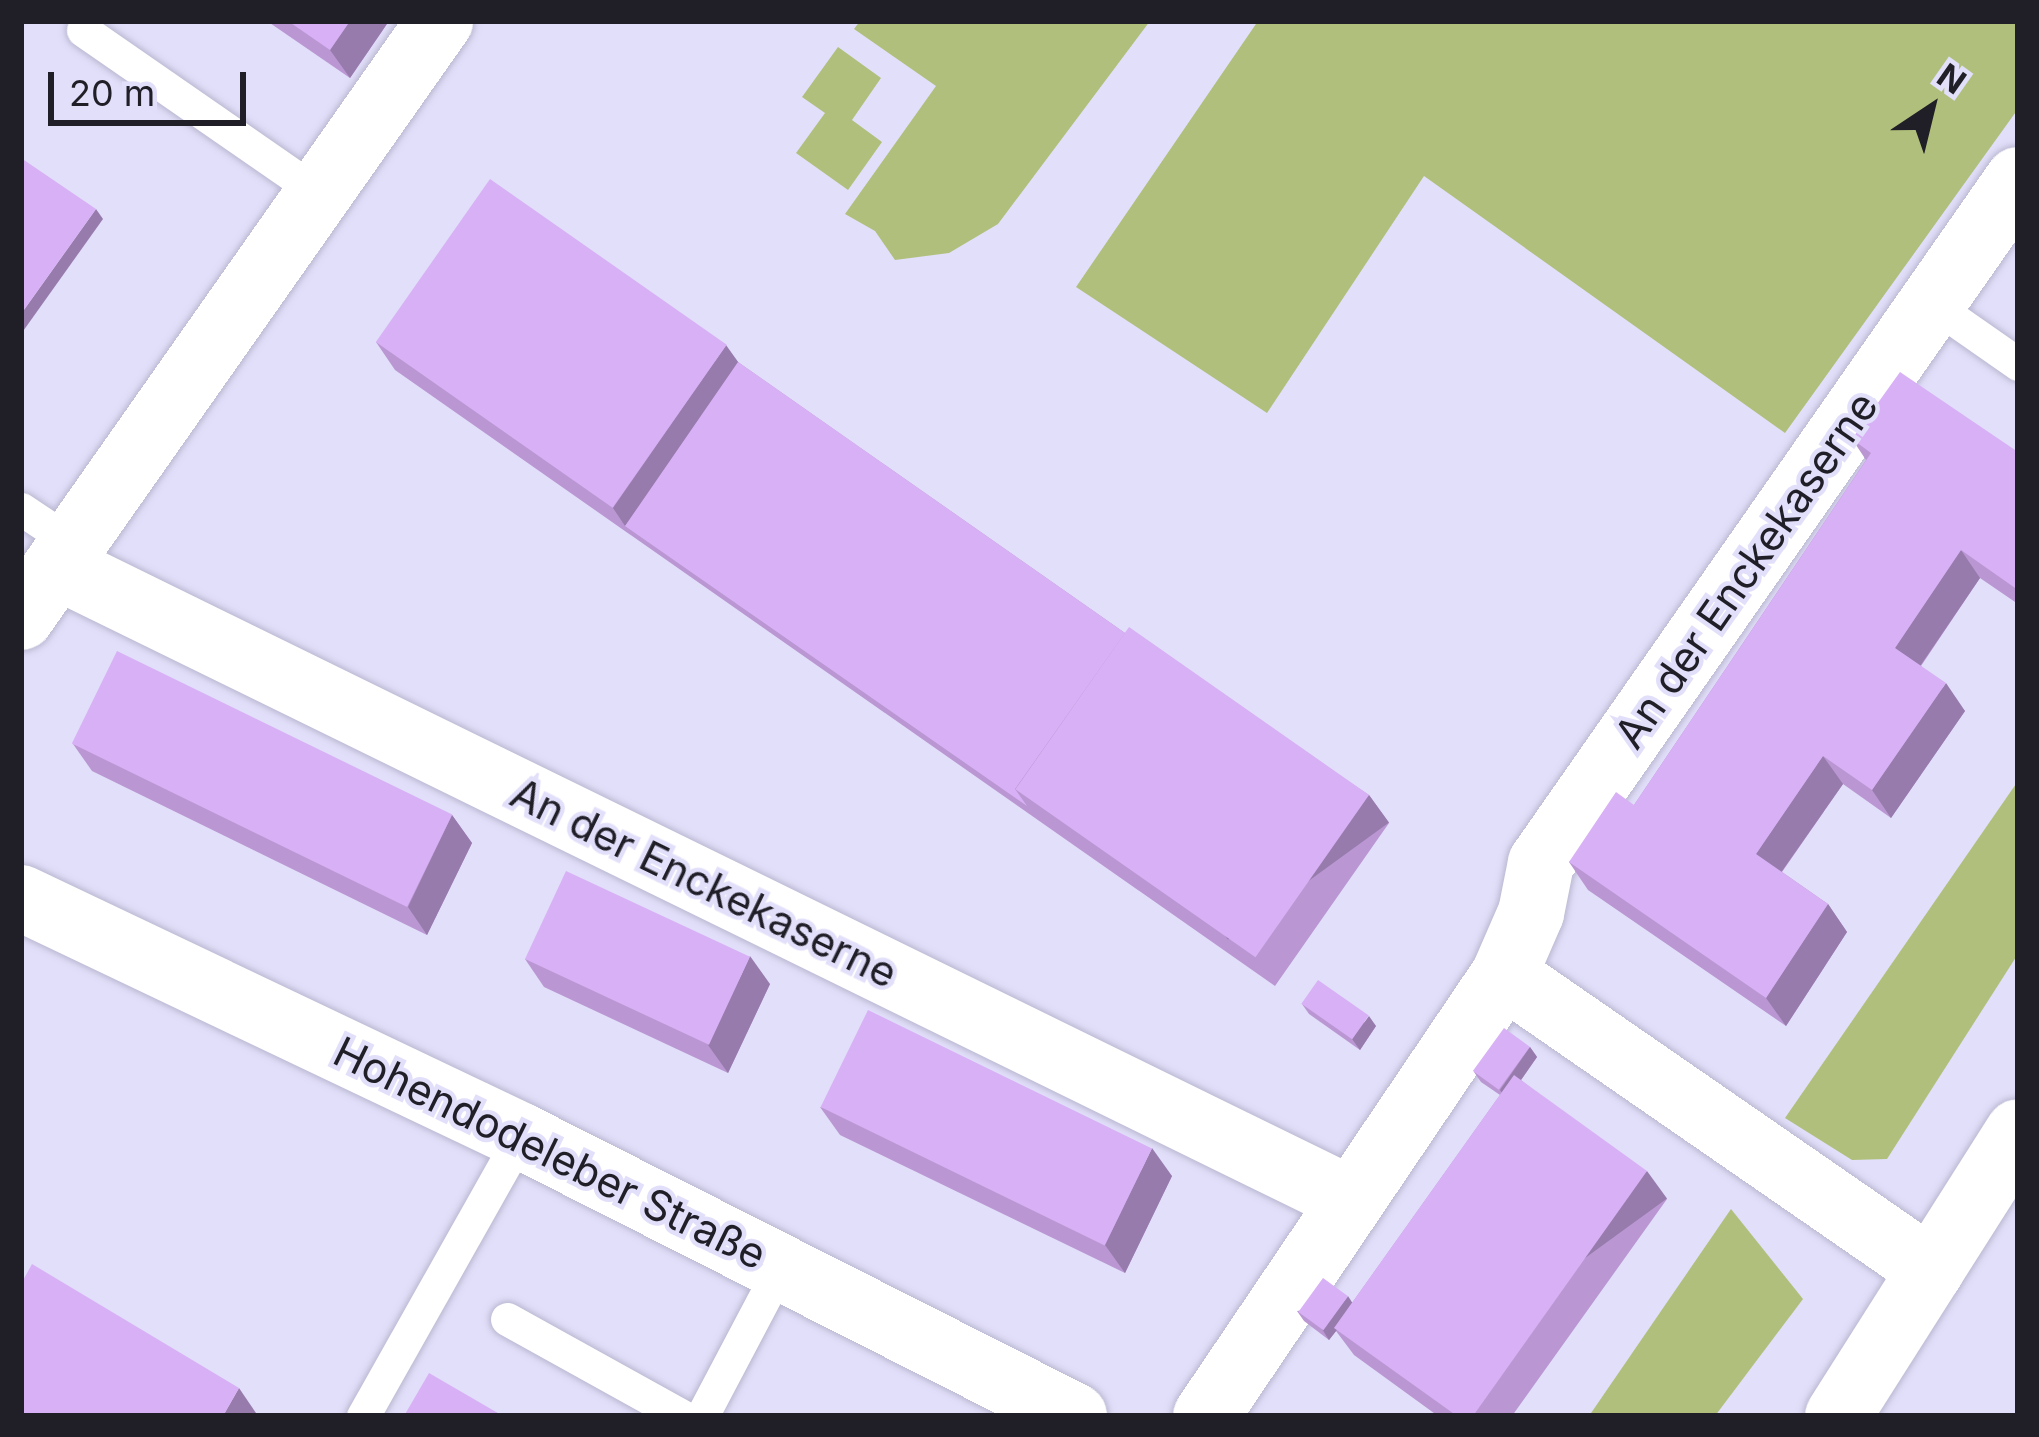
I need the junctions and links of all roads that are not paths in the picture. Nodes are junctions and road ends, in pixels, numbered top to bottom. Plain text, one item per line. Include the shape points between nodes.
1 (440, 21) edge
2 (83, 30) dead end
3 (2018, 180) edge
4 (321, 195) junction
5 (1932, 304) junction
6 (2018, 364) edge
7 (43, 559) edge
8 (21, 898) edge
9 (1504, 975) junction
10 (2018, 1132) edge
11 (521, 1136) junction
12 (1351, 1200) junction
13 (781, 1265) junction
14 (1931, 1270) junction
15 (507, 1319) dead end
16 (1068, 1415) edge
17 (363, 1416) edge
18 (682, 1416) edge
19 (702, 1416) edge
20 (1206, 1416) edge
21 (1838, 1416) edge

1 - 4 street, An der Enckekaserne
2 - 4 lane
3 - 5 street, An der Enckekaserne
4 - 7 street, An der Enckekaserne
5 - 6 lane
5 - 9 street, An der Enckekaserne via 1540,863 1531,913
7 - 12 street, An der Enckekaserne
8 - 11 street, Hohendodeleber Straße
9 - 12 street, An der Enckekaserne
9 - 14 street
10 - 14 street
11 - 13 street, Hohendodeleber Straße
11 - 17 lane
12 - 20 street, An der Enckekaserne
13 - 16 street, Hohendodeleber Straße
13 - 19 lane
14 - 21 street
15 - 18 lane

